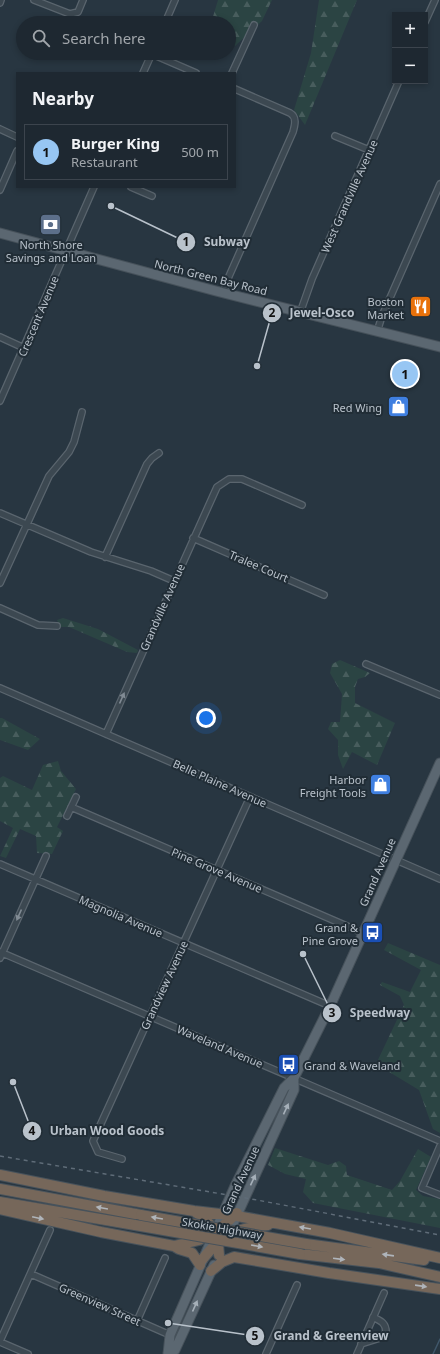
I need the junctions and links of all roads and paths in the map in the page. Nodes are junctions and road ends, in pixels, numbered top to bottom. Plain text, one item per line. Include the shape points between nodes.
1 (1, 0) edge
2 (34, 0) edge
3 (83, 0) edge
4 (175, 0) edge
5 (435, 0) edge
6 (0, 3) edge
7 (428, 15) edge
8 (168, 16) edge
9 (254, 24) dead end
10 (149, 60) edge
11 (166, 60) edge
12 (143, 72) edge
13 (194, 72) edge
14 (232, 72) edge
15 (398, 84) edge
16 (236, 89) edge
17 (0, 129) edge
18 (335, 136) dead end
19 (16, 137) edge
20 (369, 150) junction
21 (16, 153) edge
22 (440, 184) edge
23 (94, 188) edge
24 (133, 188) edge
25 (0, 190) edge
26 (152, 196) dead end
27 (0, 233) edge
28 (66, 251) junction
29 (224, 293) junction
30 (300, 312) junction
31 (377, 332) junction
32 (0, 337) edge
33 (440, 347) edge
34 (24, 348) junction
35 (0, 401) edge
36 (82, 412) dead end
37 (159, 453) dead end
38 (302, 505) dead end
39 (0, 513) edge
40 (27, 525) junction
41 (193, 538) junction
42 (105, 557) junction
43 (174, 581) junction
44 (0, 583) edge
45 (324, 594) dead end
46 (0, 608) edge
47 (57, 626) dead end
48 (366, 664) dead end
49 (0, 688) edge
50 (440, 695) edge
51 (106, 734) junction
52 (440, 763) edge
53 (76, 797) dead end
54 (250, 797) junction
55 (71, 807) junction
56 (67, 816) dead end
57 (46, 856) dead end
58 (396, 860) junction
59 (0, 864) edge
60 (216, 870) junction
61 (440, 879) edge
62 (35, 880) junction
63 (363, 933) junction
64 (183, 942) junction
65 (1, 954) edge
66 (330, 1006) junction
67 (150, 1016) junction
68 (294, 1078) junction
69 (440, 1141) edge
70 (440, 1146) edge
71 (122, 1159) dead end
72 (0, 1176) edge
73 (0, 1183) edge
74 (0, 1190) edge
75 (440, 1195) edge
76 (104, 1196) junction
77 (0, 1202) edge
78 (0, 1209) edge
79 (194, 1211) junction
80 (225, 1224) junction
81 (280, 1224) junction
82 (50, 1230) dead end
83 (174, 1246) junction
84 (218, 1255) joint
85 (165, 1258) dead end
86 (247, 1258) junction
87 (440, 1258) edge
88 (201, 1263) junction
89 (440, 1263) edge
90 (212, 1271) junction
91 (31, 1274) junction
92 (440, 1278) edge
93 (297, 1285) dead end
94 (440, 1289) edge
95 (384, 1293) dead end
96 (374, 1317) junction
97 (137, 1321) junction
98 (170, 1335) junction
99 (0, 1341) edge
100 (361, 1344) junction
101 (28, 1354) edge
102 (168, 1354) edge
103 (266, 1354) edge
104 (357, 1354) edge

1 - 6 street
2 - 3 street via 62,12 74,14 78,12
4 - 8 street
5 - 7 street
9 - 14 street
10 - 12 street
11 - 13 street
15 - 20 street, West Grandville Avenue
16 - 29 street via 290,113 295,121
17 - 19 street
18 - 20 street
20 - 30 street, West Grandville Avenue
21 - 25 street
22 - 31 street
23 - 28 street, Crescent Avenue
24 - 26 street
27 - 28 main road, North Green Bay Road
28 - 29 main road, North Green Bay Road
28 - 34 street, Crescent Avenue
29 - 30 main road, North Green Bay Road
30 - 31 main road, North Green Bay Road
31 - 33 main road, North Green Bay Road
32 - 34 street
34 - 35 street, Crescent Avenue
36 - 40 street via 71,447 49,476
37 - 42 street via 147,464
38 - 41 street, Grandville Avenue via 242,479 229,479 222,482 216,490
39 - 40 street
40 - 42 street
40 - 44 street
41 - 43 street, Grandville Avenue
41 - 45 street, Tralee Court
42 - 43 street
51 -> 43 street, Grandville Avenue
46 - 47 street via 38,625
48 - 50 street
49 - 51 street, Belle Plaine Avenue
51 - 54 street, Belle Plaine Avenue
52 - 58 main road, Grand Avenue
53 - 55 street
54 - 58 street, Belle Plaine Avenue
54 - 60 street, Grandview Avenue
55 - 56 street
55 - 60 street, Pine Grove Avenue
57 - 62 street
58 - 61 street, Belle Plaine Avenue
58 - 63 main road, Grand Avenue
59 - 62 street, Magnolia Avenue
60 - 63 street, Pine Grove Avenue
60 - 64 street, Grandview Avenue
62 - 64 street, Magnolia Avenue
62 -> 65 street
63 - 66 main road, Grand Avenue
64 - 66 street, Magnolia Avenue
64 - 67 street, Grandview Avenue
65 - 67 street, Waveland Avenue
66 - 68 main road, Grand Avenue
67 - 68 street, Waveland Avenue
67 - 71 street, Grandview Avenue via 93,1141 98,1152
68 - 69 street, Waveland Avenue
68 - 80 main road, Grand Avenue via 284,1088
80 -> 68 main road, Grand Avenue via 294,1090
70 - 75 street via 422,1188
72 - 76 highway
73 - 76 highway
89 -> 74 highway, Skokie Highway, bridge via 306,1244
76 - 79 highway
77 -> 92 highway, Skokie Highway, bridge via 300,1254 379,1263
78 -> 83 highway
79 - 80 highway
79 - 80 highway via 208,1220
80 - 81 highway
80 - 81 highway via 250,1227
80 - 83 highway via 198,1240
80 - 84 highway
80 - 86 highway via 233,1249
80 - 88 highway
87 -> 81 highway
82 - 91 street
83 - 88 highway via 192,1253
84 - 90 main road
85 - 97 street
86 - 90 highway via 234,1257
86 -> 94 highway
88 - 98 main road
102 -> 90 main road via 175,1350
91 - 97 street, Greenview Street
91 - 99 street
93 - 103 street
95 - 96 street
96 - 100 street
96 - 100 street via 384,1323 386,1332 380,1338
97 - 98 street, Greenview Street
98 - 102 main road
99 - 101 street
100 - 104 street

